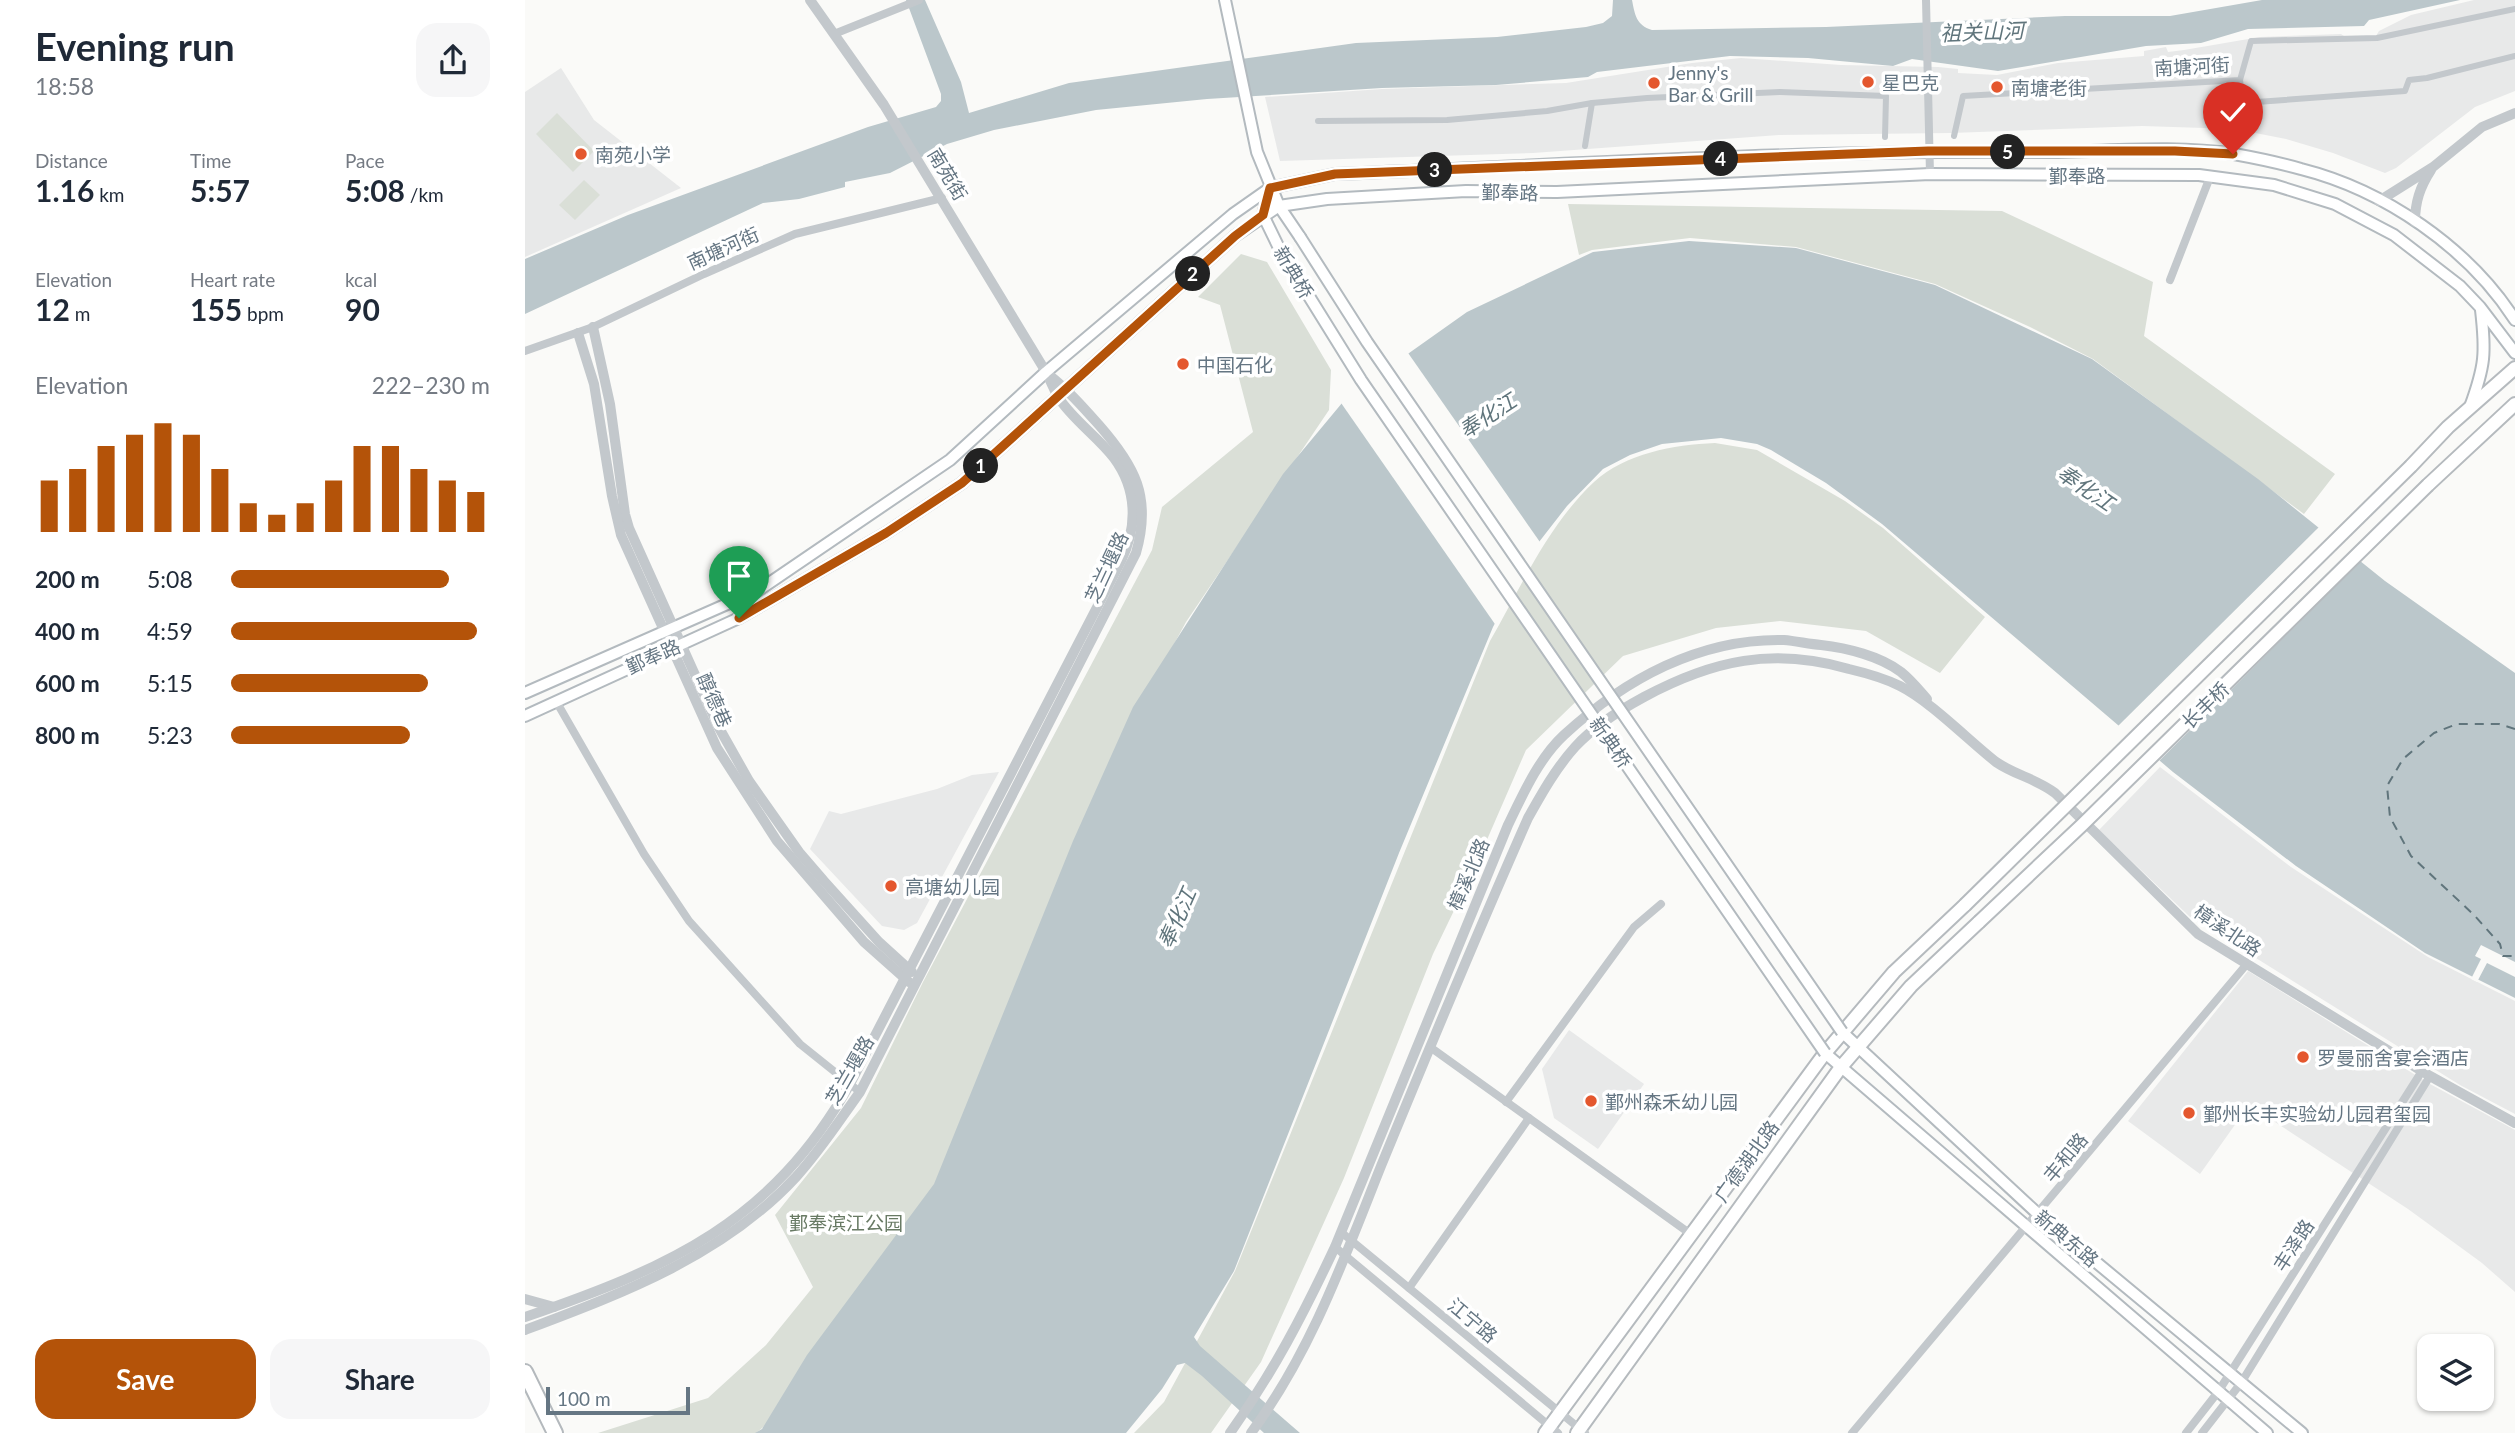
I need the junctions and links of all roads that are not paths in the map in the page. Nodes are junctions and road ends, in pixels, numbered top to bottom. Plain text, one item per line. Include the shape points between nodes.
1 (810, 0) edge
2 (919, 0) edge
3 (1225, 0) edge
4 (1926, 0) edge
5 (2515, 9) edge
6 (834, 34) junction
7 (2515, 56) edge
8 (2240, 80) junction
9 (1592, 103) junction
10 (2243, 103) junction
11 (2515, 113) edge
12 (1318, 121) dead end
13 (2247, 132) dead end
14 (1954, 136) dead end
15 (1885, 137) dead end
16 (1585, 146) dead end
17 (1928, 151) junction
18 (2433, 167) junction
19 (1930, 174) junction
20 (2210, 177) junction
21 (1270, 188) junction
22 (942, 198) junction
23 (2379, 201) junction
24 (1279, 206) junction
25 (1263, 215) junction
26 (2415, 222) junction
27 (2170, 280) dead end
28 (2493, 290) junction
29 (2515, 302) edge
30 (2480, 307) junction
31 (2515, 320) edge
32 (593, 327) junction
33 (578, 333) junction
34 (525, 351) edge
35 (2515, 353) edge
36 (2515, 368) edge
37 (1046, 372) junction
38 (1063, 393) junction
39 (2515, 404) edge
40 (2469, 409) junction
41 (2515, 415) edge
42 (2501, 417) junction
43 (669, 628) junction
44 (677, 645) junction
45 (525, 693) edge
46 (557, 701) junction
47 (525, 716) edge
48 (1952, 726) junction
49 (1661, 904) dead end
50 (1965, 905) joint
51 (1979, 922) joint
52 (2246, 965) junction
53 (907, 974) junction
54 (916, 981) junction
55 (1842, 1032) junction
56 (1430, 1047) junction
57 (1857, 1047) junction
58 (1825, 1053) junction
59 (1840, 1067) junction
60 (2426, 1074) junction
61 (850, 1084) junction
62 (860, 1092) junction
63 (1506, 1102) junction
64 (1529, 1118) junction
65 (2515, 1123) edge
66 (2038, 1214) junction
67 (2026, 1228) junction
68 (1341, 1232) junction
69 (1692, 1235) junction
70 (1351, 1240) junction
71 (1335, 1247) junction
72 (1346, 1255) junction
73 (1409, 1288) junction
74 (525, 1299) edge
75 (555, 1307) junction
76 (525, 1317) edge
77 (525, 1330) edge
78 (525, 1372) edge
79 (2229, 1373) junction
80 (2241, 1382) junction
81 (2218, 1392) junction
82 (2228, 1400) junction
83 (1560, 1413) junction
84 (1551, 1431) edge
85 (1252, 1432) edge
86 (1581, 1432) edge
87 (555, 1433) edge
88 (1230, 1433) edge
89 (1852, 1433) edge
90 (2186, 1433) edge
91 (2201, 1433) edge
92 (2267, 1433) edge
93 (2302, 1433) edge

1 - 6 street, 南苑街
2 - 6 street
3 - 21 main road, 新典桥 via 1257,152
4 - 17 street
5 - 8 street, 南塘河街 via 2377,38 2251,41
6 - 22 street, 南苑街
7 - 10 street via 2409,80 2405,91
8 - 10 street
8 - 14 street, 南塘河街 via 1963,96
9 - 12 street via 1447,120
9 - 15 street via 1780,92 1886,96
9 - 16 street
10 - 13 street
11 - 18 street via 2482,127
17 - 19 street
17 - 21 main road, 鄞奉路 via 1335,174
17 - 23 main road, 鄞奉路 via 2233,154 2303,169
18 - 23 street
18 - 26 street via 2418,194
19 - 20 main road, 鄞奉路
19 - 24 main road, 鄞奉路 via 1557,192 1466,191
20 - 27 street
20 - 30 main road, 鄞奉路 via 2274,186 2335,204 2394,234
21 - 24 main road, 新典桥
21 - 25 main road
21 - 37 main road, 鄞奉路
22 - 32 street, 南塘河街 via 795,234
22 - 37 street, 南苑街
23 - 26 main road, 鄞奉路
24 - 25 main road, 鄞奉路
24 - 55 main road, 新典桥, bridge via 1367,342
25 - 38 main road, 鄞奉路
25 - 58 main road, 新典桥, bridge via 1361,380
26 - 28 main road, 鄞奉路 via 2447,245
28 - 29 main road
28 - 31 main road, 鄞奉路
30 - 35 main road, 鄞奉路
30 - 40 main road via 2483,367
32 - 33 street, 南塘河街
32 - 43 street, 醇德巷 via 610,404 625,514
33 - 34 street, 南塘河街
33 - 43 street, 醇德巷 via 594,384 616,519
36 - 40 main road, 长丰桥
37 - 38 street, 芝兰堰路
37 - 43 main road, 鄞奉路 via 950,460 827,544 759,590
38 - 44 main road, 鄞奉路 via 962,483 908,519 739,618
38 - 53 street, 芝兰堰路 via 1124,475 1134,517 1132,533
38 - 54 street, 芝兰堰路 via 1118,447 1133,471 1143,503 1140,539
39 - 42 main road, 长丰桥
40 - 50 main road, 长丰桥, bridge
41 - 42 main road
42 - 51 main road, 长丰桥, bridge
43 - 44 street, 醇德巷
43 - 45 main road, 鄞奉路
44 - 46 main road, 鄞奉路
44 - 53 street, 醇德巷 via 717,748 777,841 864,942
46 - 47 main road, 鄞奉路
46 - 61 street via 688,921 800,1044
48 - 52 street, 樟溪北路 via 2009,771 2050,788 2184,922
48 - 56 street, 樟溪北路 via 1901,686 1829,663 1784,657 1736,661 1695,672 1628,705 1576,746 1542,793
48 - 68 street, 樟溪北路 via 1901,672 1883,662 1840,648 1784,640 1737,643 1680,659 1627,685 1564,735 1539,766 1508,825
49 - 63 street via 1634,927
50 - 55 main road, 广德湖北路 via 1894,972
51 - 57 main road, 广德湖北路 via 1911,986
52 - 60 street, 樟溪北路
52 - 66 street, 丰和路
53 - 54 street, 醇德巷
53 - 61 street, 芝兰堰路
54 - 62 street, 芝兰堰路
55 - 57 main road, 新典东路
55 - 58 main road, 广德湖北路
56 - 63 street
56 - 70 street, 樟溪北路
57 - 59 main road, 广德湖北路
57 - 66 main road, 新典东路
58 - 59 main road, 新典东路
58 - 69 main road, 广德湖北路
59 - 67 main road, 新典东路
59 - 86 main road, 广德湖北路
60 - 65 street, 樟溪北路
60 - 79 street, 丰泽路
60 - 80 street, 丰泽路
61 - 62 street
61 - 75 street, 芝兰堰路 via 801,1157 728,1224 648,1270
62 - 77 street, 芝兰堰路 via 795,1178 727,1237 633,1287
63 - 64 street
64 - 69 street
64 - 73 street
66 - 67 street, 丰和路
66 - 79 main road, 新典东路
67 - 81 main road, 新典东路
67 - 89 street, 丰和路
68 - 70 street, 江宁路
68 - 71 street, 樟溪北路
69 - 83 main road, 广德湖北路
70 - 72 street, 樟溪北路
70 - 73 street, 江宁路
71 - 72 street, 江宁路
71 - 88 street, 樟溪北路 via 1288,1344
72 - 84 street, 江宁路
72 - 85 street, 樟溪北路 via 1303,1351
73 - 83 street, 江宁路
74 - 75 street
75 - 76 street, 芝兰堰路
78 - 87 highway
79 - 80 main road, 新典东路
79 - 81 street, 丰泽路
80 - 82 street, 丰泽路
80 - 93 main road, 新典东路
81 - 82 main road, 新典东路
81 - 90 street, 丰泽路
82 - 91 street, 丰泽路
82 - 92 main road, 新典东路
83 - 84 main road, 广德湖北路
83 - 86 street, 江宁路

